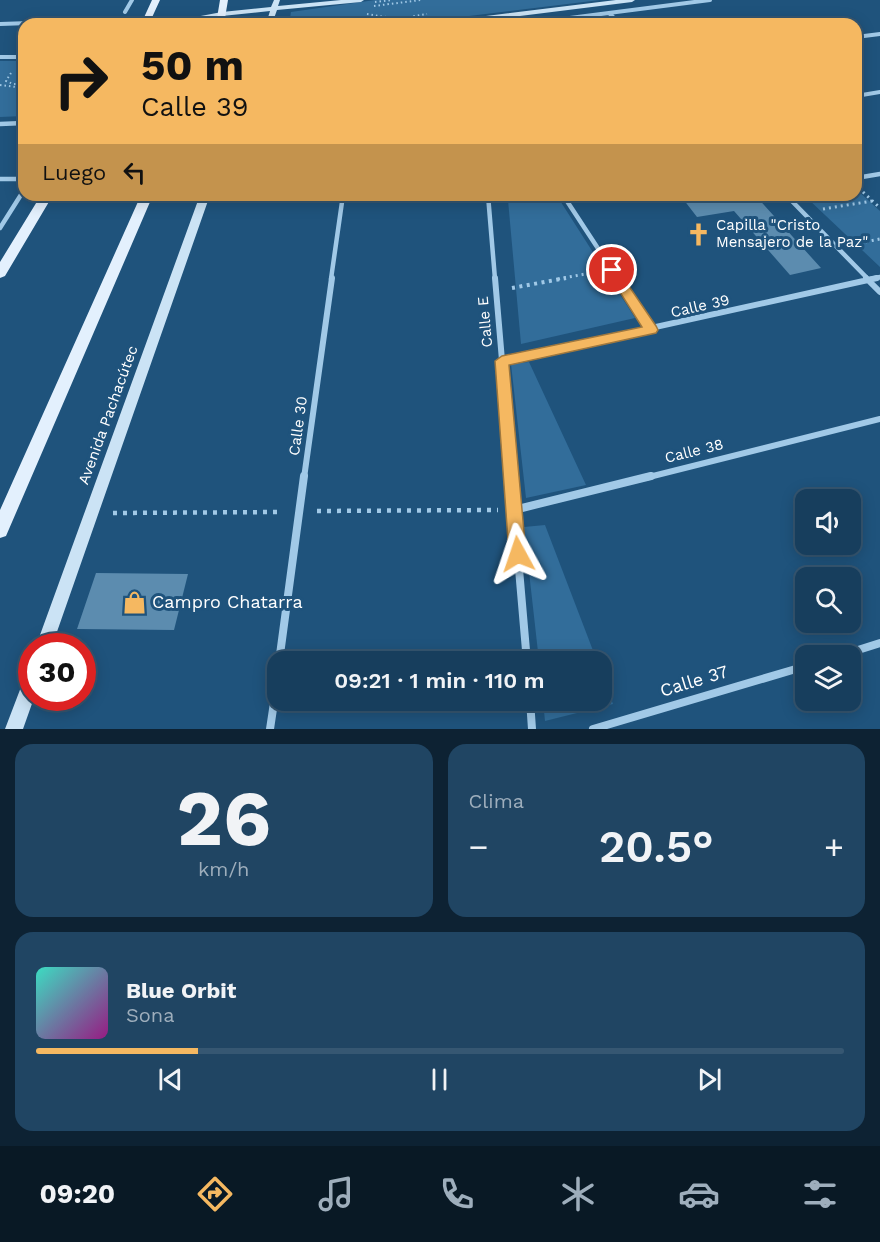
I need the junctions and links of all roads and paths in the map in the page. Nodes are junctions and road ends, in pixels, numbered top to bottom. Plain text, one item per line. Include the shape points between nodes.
1 (132, 0) edge
2 (156, 0) edge
3 (224, 0) edge
4 (277, 0) edge
5 (361, 0) edge
6 (632, 0) edge
7 (710, 0) edge
8 (274, 10) junction
9 (125, 12) dead end
10 (437, 12) dead end
11 (609, 13) junction
12 (147, 18) edge
13 (221, 18) edge
14 (227, 18) edge
15 (271, 18) edge
16 (403, 18) edge
17 (486, 18) edge
18 (570, 18) edge
19 (614, 18) edge
20 (0, 24) edge
21 (18, 24) edge
22 (880, 34) edge
23 (862, 36) edge
24 (0, 57) edge
25 (18, 57) edge
26 (16, 70) dead end
27 (0, 79) edge
28 (6, 79) junction
29 (0, 86) edge
30 (18, 86) joint
31 (880, 92) edge
32 (862, 95) edge
33 (0, 123) edge
34 (18, 123) edge
35 (880, 174) edge
36 (862, 177) edge
37 (0, 179) edge
38 (18, 179) edge
39 (862, 192) edge
40 (18, 200) edge
41 (43, 201) edge
42 (144, 201) edge
43 (203, 201) edge
44 (342, 201) edge
45 (488, 201) edge
46 (567, 201) edge
47 (792, 201) edge
48 (872, 201) junction
49 (880, 208) edge
50 (803, 213) junction
51 (0, 228) edge
52 (612, 270) junction
53 (0, 273) edge
54 (880, 278) edge
55 (868, 280) junction
56 (496, 291) junction
57 (880, 292) edge
58 (651, 330) junction
59 (502, 361) junction
60 (880, 419) edge
61 (514, 510) junction
62 (0, 530) edge
63 (49, 633) edge
64 (880, 643) edge
65 (861, 649) edge
66 (281, 651) edge
67 (526, 651) edge
68 (795, 669) edge
69 (21, 711) edge
70 (273, 711) edge
71 (531, 711) edge
72 (14, 729) edge
73 (270, 729) edge
74 (532, 729) edge
75 (593, 729) edge

1 - 9 street
2 - 12 main road
3 - 13 main road
4 - 8 main road
5 - 8 main road
6 - 17 main road
7 - 11 street
8 - 14 main road
8 - 15 main road
10 - 16 path
11 - 18 street
11 - 19 street
20 - 21 street
22 - 23 street
24 - 25 street
26 - 28 path
27 - 28 path
28 - 30 path
29 - 30 path
31 - 32 street
33 - 34 street
35 - 36 street
37 - 38 street
39 - 48 path
40 - 51 street
41 - 53 main road
42 - 62 main road
43 - 63 main road, Avenida Pachacútec
44 - 66 street, Calle 30
45 - 56 street, Calle E
46 - 52 street
47 - 50 street
48 - 49 path
48 - 50 path
50 - 55 street
52 - 56 path
52 - 58 street
54 - 55 street, Calle 39
55 - 57 street
55 - 58 street, Calle 39
56 - 59 street, Calle E
58 - 59 street, Calle 39
59 - 61 street, Calle E
60 - 61 street, Calle 38
61 - 67 street, Calle E
64 - 65 street
68 - 75 street, Calle 37
69 - 72 main road
70 - 73 street
71 - 74 street

